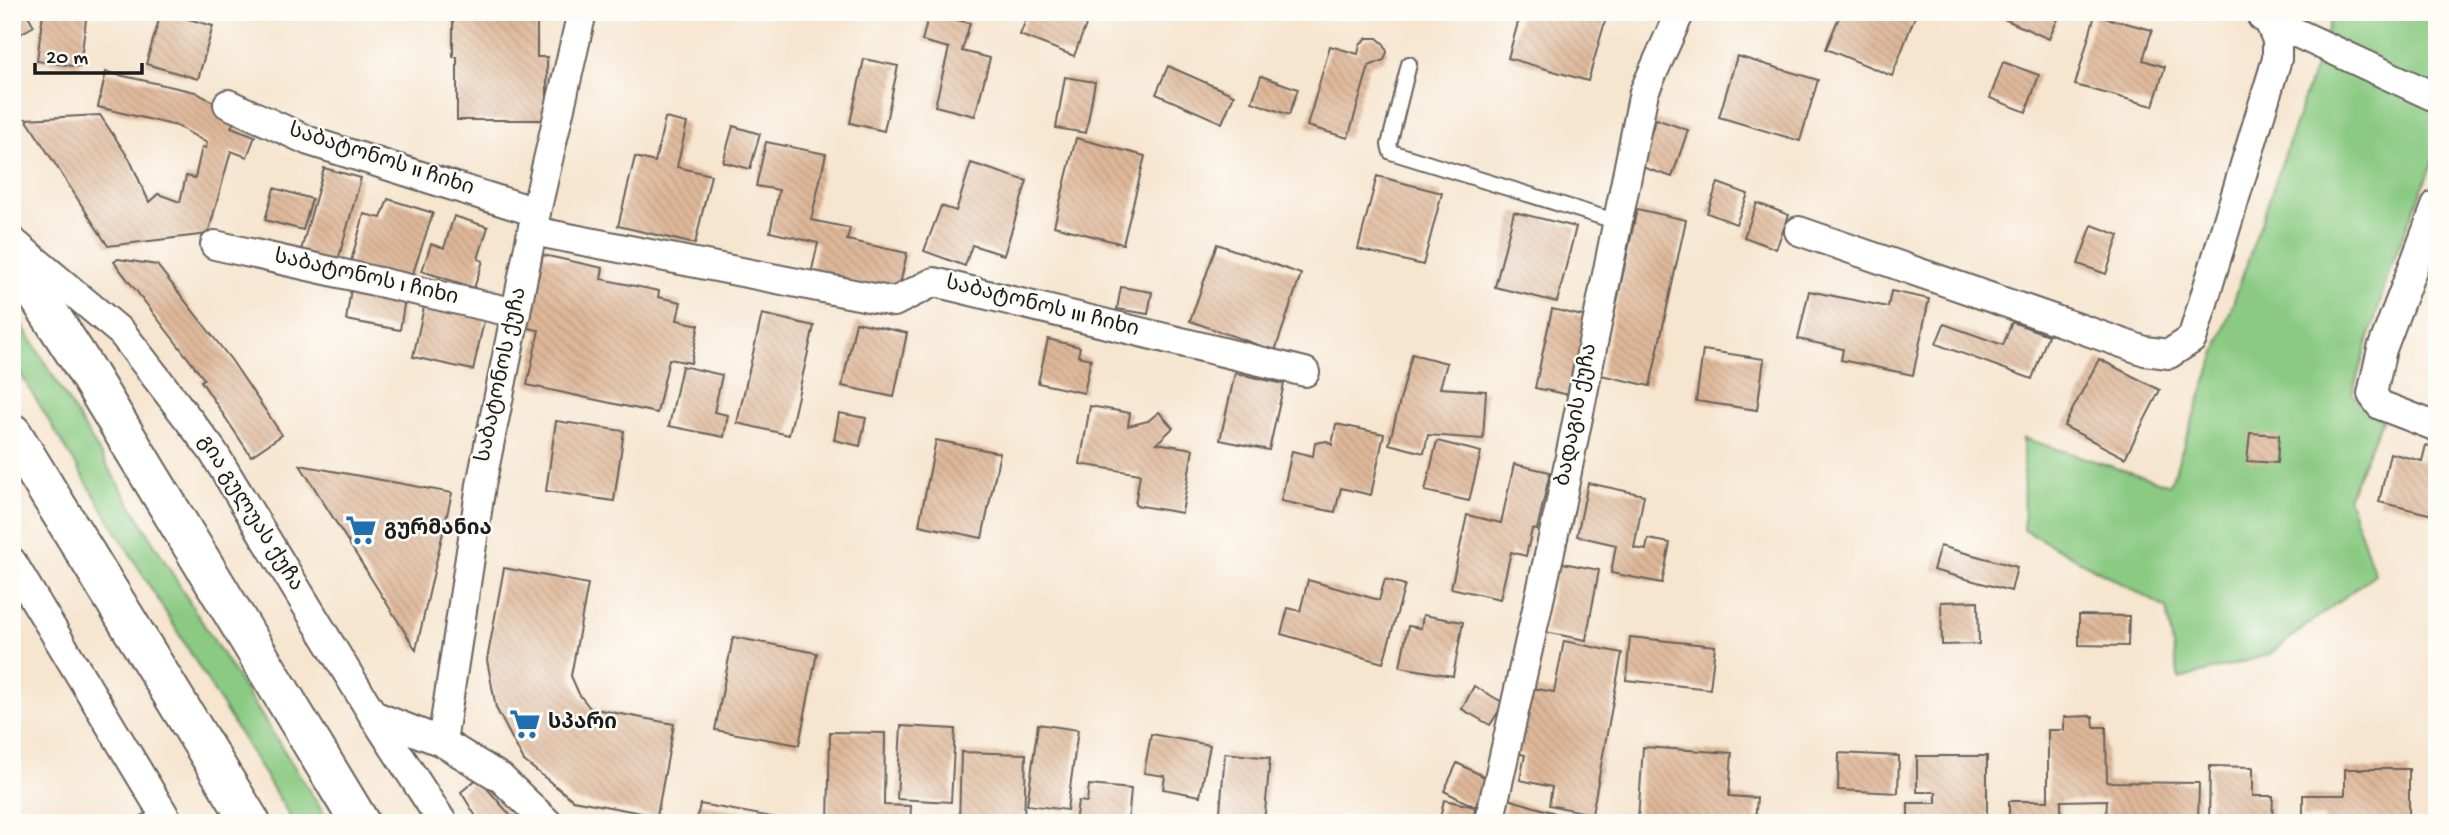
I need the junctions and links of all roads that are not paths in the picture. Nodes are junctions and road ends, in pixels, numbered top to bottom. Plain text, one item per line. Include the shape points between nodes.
1 (582, 12) edge
2 (1680, 12) edge
3 (2262, 17) edge
4 (1409, 64) dead end
5 (2437, 98) edge
6 (228, 104) dead end
7 (2437, 204) edge
8 (535, 222) junction
9 (1618, 222) junction
10 (1799, 231) dead end
11 (12, 241) edge
12 (215, 245) dead end
13 (12, 256) edge
14 (516, 313) junction
15 (1306, 372) dead end
16 (2437, 427) edge
17 (12, 433) edge
18 (12, 562) edge
19 (373, 715) junction
20 (442, 741) junction
21 (159, 820) edge
22 (251, 823) edge
23 (360, 823) edge
24 (443, 823) edge
25 (548, 823) edge
26 (1489, 823) edge

1 - 8 street, საბატონოს ქუჩა
2 - 9 street, ბადაგის ქუჩა via 1644,92
3 - 5 street
3 - 10 street via 2277,40 2273,72 2192,340 2169,354 2145,351
4 - 9 lane via 1391,152
6 - 8 street, საბატონოს II ჩიხი via 309,141
7 - 16 street via 2382,349 2372,394 2380,405
8 - 14 street, საბატონოს ქუჩა
8 - 15 street, საბატონოს III ჩიხი via 894,302 934,282
9 - 26 street, ბადაგის ქუჩა
11 - 19 street, გია გულუას ქუჩა via 122,333 212,450
12 - 14 street, საბატონოს I ჩიხი
13 - 23 highway
14 - 20 street, საბატონოს ქუჩა via 481,485
17 - 22 highway
18 - 21 street
19 - 20 street
19 - 24 street, გია გულუას ქუჩა
20 - 25 street via 501,778

